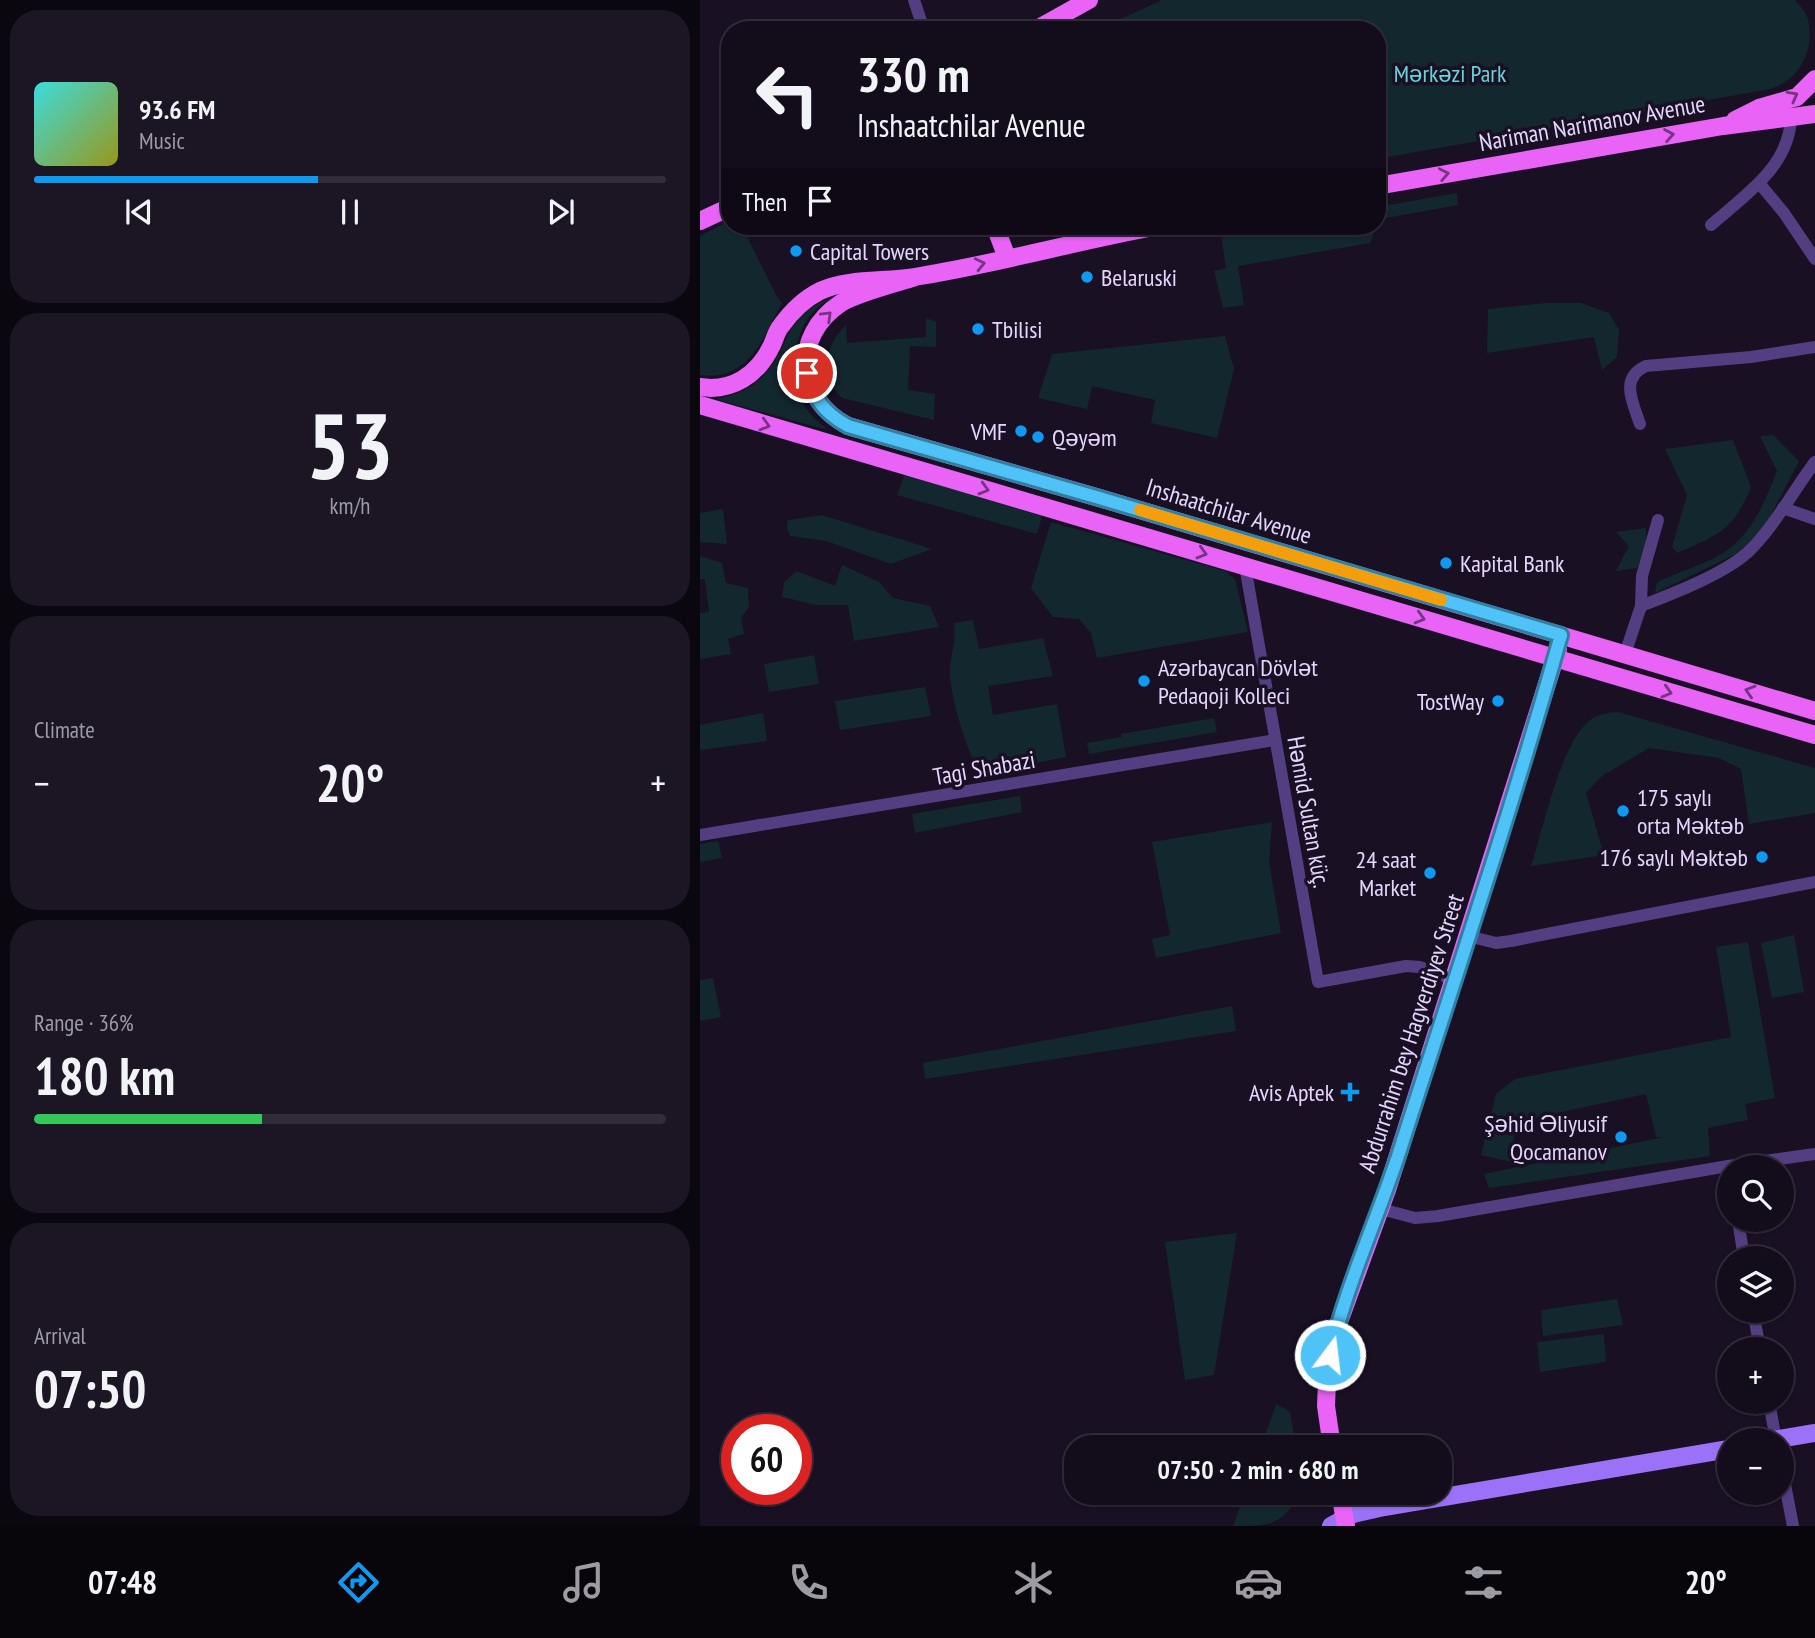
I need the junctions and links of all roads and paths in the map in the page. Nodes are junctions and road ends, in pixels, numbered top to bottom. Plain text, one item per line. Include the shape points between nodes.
1 (914, 0) edge
2 (1089, 0) edge
3 (921, 21) edge
4 (1051, 21) edge
5 (1815, 79) edge
6 (1815, 114) edge
7 (1791, 118) junction
8 (1723, 126) junction
9 (1759, 183) junction
10 (1386, 184) edge
11 (721, 211) edge
12 (700, 221) edge
13 (1710, 225) dead end
14 (998, 235) edge
15 (1116, 235) edge
16 (1007, 258) junction
17 (1815, 259) edge
18 (913, 278) junction
19 (1815, 347) edge
20 (700, 387) edge
21 (700, 405) edge
22 (1640, 424) dead end
23 (1815, 462) edge
24 (1783, 508) junction
25 (1815, 519) edge
26 (1658, 520) dead end
27 (1245, 566) junction
28 (1641, 606) junction
29 (1561, 635) junction
30 (1625, 654) junction
31 (1555, 659) junction
32 (1596, 671) junction
33 (1639, 683) junction
34 (1815, 711) edge
35 (1815, 735) edge
36 (1275, 740) junction
37 (700, 835) edge
38 (1815, 882) edge
39 (1468, 936) junction
40 (1454, 980) junction
41 (1815, 1154) edge
42 (1794, 1158) edge
43 (1717, 1171) edge
44 (1381, 1209) junction
45 (1815, 1433) edge
46 (1330, 1435) edge
47 (1794, 1437) edge
48 (1717, 1451) edge
49 (1340, 1505) edge
50 (1789, 1505) edge
51 (1340, 1523) edge
52 (1793, 1526) edge

1 - 3 street
2 - 4 main road
8 -> 5 main road via 1759,108 1797,97
6 - 7 main road, Nariman Narimanov Avenue
7 - 8 main road, Nariman Narimanov Avenue
7 - 9 street via 1784,150
10 -> 8 main road, Nariman Narimanov Avenue
9 - 13 street
9 - 17 street
11 - 12 main road
14 - 16 main road
15 - 16 main road
18 -> 16 main road
18 - 20 main road via 822,290 793,311 765,357 745,379 727,387
29 -> 18 main road, Inshaatchilar Avenue via 836,420 812,392 807,373 810,339 843,302
19 - 22 street via 1646,366 1637,370 1629,389
21 -> 27 main road, Inshaatchilar Avenue
23 - 24 street
24 - 25 street
24 - 28 street via 1747,552
26 - 28 street via 1642,576
27 -> 31 main road, Inshaatchilar Avenue
27 - 36 street, Həmid Sultan küç.
28 - 30 street
29 - 30 main road, Inshaatchilar Avenue
29 - 31 main road, Abdurrahim bey Hagverdiyev Street
30 - 32 main road
30 - 33 main road
34 -> 30 main road, Inshaatchilar Avenue
31 - 32 main road, Inshaatchilar Avenue
31 - 39 main road, Abdurrahim bey Hagverdiyev Street
32 - 33 main road, Inshaatchilar Avenue
33 -> 35 main road, Inshaatchilar Avenue
36 - 37 street, Tagi Shabazi
36 - 40 street, Həmid Sultan küç. via 1318,982 1406,966
38 - 39 street via 1511,942
39 - 40 main road, Abdurrahim bey Hagverdiyev Street
40 - 44 main road, Abdurrahim bey Hagverdiyev Street
41 - 42 street
43 - 44 street via 1438,1216 1415,1218
44 - 46 main road, Abdurrahim bey Hagverdiyev Street via 1330,1355 1326,1406
45 - 47 street
48 - 51 street via 1384,1507
49 - 51 main road
50 - 52 street

